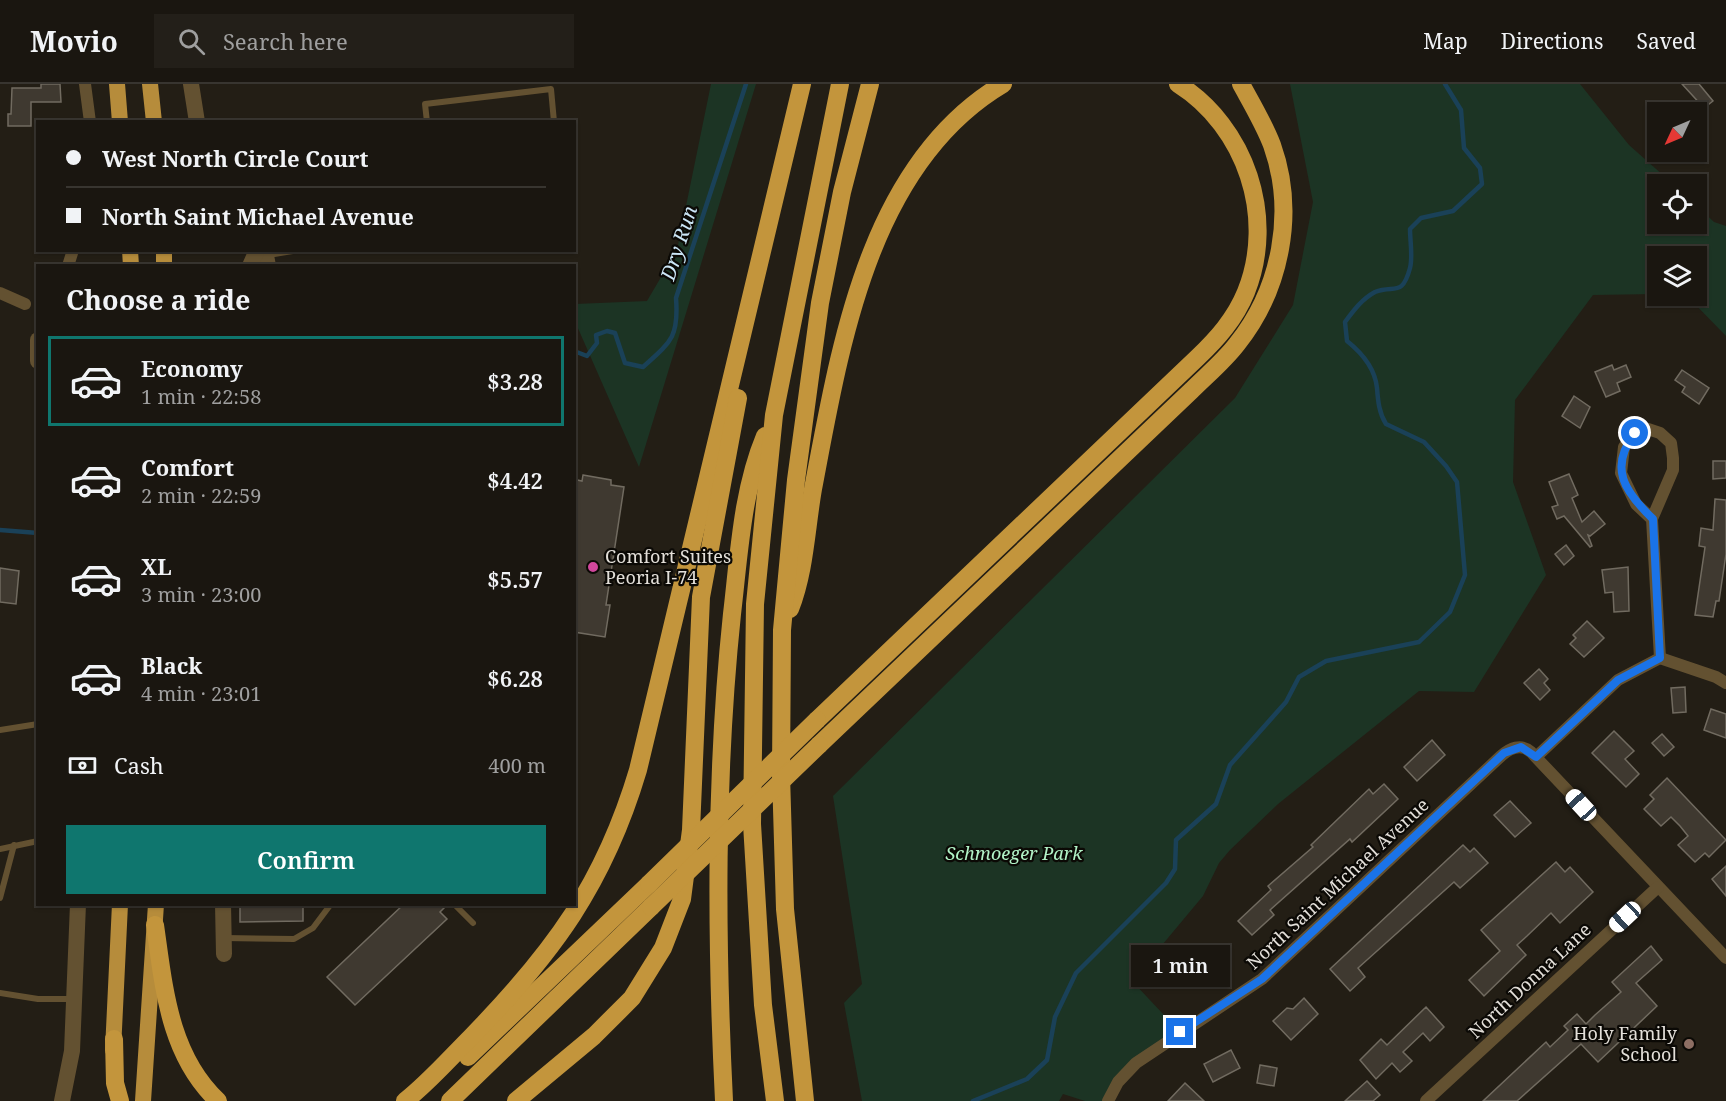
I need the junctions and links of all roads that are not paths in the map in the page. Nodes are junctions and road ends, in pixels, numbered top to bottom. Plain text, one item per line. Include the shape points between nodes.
1 (85, 84) edge
2 (117, 84) edge
3 (150, 84) edge
4 (191, 84) edge
5 (840, 84) edge
6 (870, 84) edge
7 (1004, 84) edge
8 (1178, 84) edge
9 (1241, 84) edge
10 (801, 90) edge
11 (90, 120) edge
12 (120, 120) edge
13 (154, 120) edge
14 (197, 120) edge
15 (428, 120) edge
16 (554, 120) edge
17 (285, 252) edge
18 (264, 255) edge
19 (0, 293) edge
20 (25, 304) dead end
21 (774, 415) junction
22 (1653, 519) junction
23 (782, 630) junction
24 (1660, 658) junction
25 (1726, 683) edge
26 (36, 724) edge
27 (0, 730) edge
28 (1536, 757) junction
29 (36, 841) edge
30 (14, 846) junction
31 (0, 849) edge
32 (1658, 887) junction
33 (0, 898) edge
34 (78, 906) edge
35 (120, 906) edge
36 (156, 906) edge
37 (223, 906) edge
38 (330, 906) edge
39 (456, 906) edge
40 (645, 914) junction
41 (474, 923) dead end
42 (155, 925) junction
43 (224, 946) joint
44 (1726, 958) edge
45 (0, 993) edge
46 (74, 999) junction
47 (114, 1039) junction
48 (62, 1101) edge
49 (111, 1101) edge
50 (120, 1101) edge
51 (143, 1101) edge
52 (218, 1101) edge
53 (405, 1101) edge
54 (417, 1101) edge
55 (450, 1101) edge
56 (466, 1101) edge
57 (516, 1101) edge
58 (724, 1101) edge
59 (775, 1101) edge
60 (805, 1101) edge
61 (1108, 1101) edge
62 (1426, 1101) edge

1 - 11 street
2 - 12 highway
3 - 13 highway
4 - 14 street
5 - 21 highway
6 - 23 highway via 842,192 818,313 796,480
7 - 23 highway via 975,104 933,147 893,207 862,277 813,489 799,587
8 - 54 highway, bridge via 1212,112 1230,135 1254,190 1258,233 1255,262 1232,319 1197,358 649,884
9 - 40 highway, bridge via 1272,145 1283,208 1278,261 1256,318 1225,358
10 - 53 highway via 643,750 616,835 581,904 533,971
10 - 57 highway via 707,558 699,630 691,830 682,899 663,948 632,998 594,1036
15 - 16 lane via 425,104 551,89
17 - 18 lane
19 - 20 street
21 - 58 highway via 754,464 726,679 718,849
21 - 59 highway via 755,604 751,775 755,911
22 - 22 street via 1636,504 1621,473 1624,447 1635,433 1647,429 1660,433 1671,443 1673,458 1673,470
22 - 24 street
23 - 60 highway via 785,909
24 - 25 street
24 - 28 street via 1618,680
26 - 27 lane
28 - 32 street
28 - 61 street, North Saint Michael Avenue via 1521,747 1504,753 1252,987 1132,1066
29 - 30 lane
30 - 31 lane
30 - 33 lane
32 - 44 street
32 - 62 street, North Donna Lane
34 - 46 street
35 - 47 highway
36 - 42 highway
37 - 43 street
38 - 43 lane via 313,928 294,939
39 - 41 lane
40 - 55 highway
40 - 56 highway
42 - 51 highway
42 - 52 highway via 169,1010 181,1048
45 - 46 lane
46 - 48 street via 72,1051
47 - 49 highway
47 - 50 highway via 115,1083

